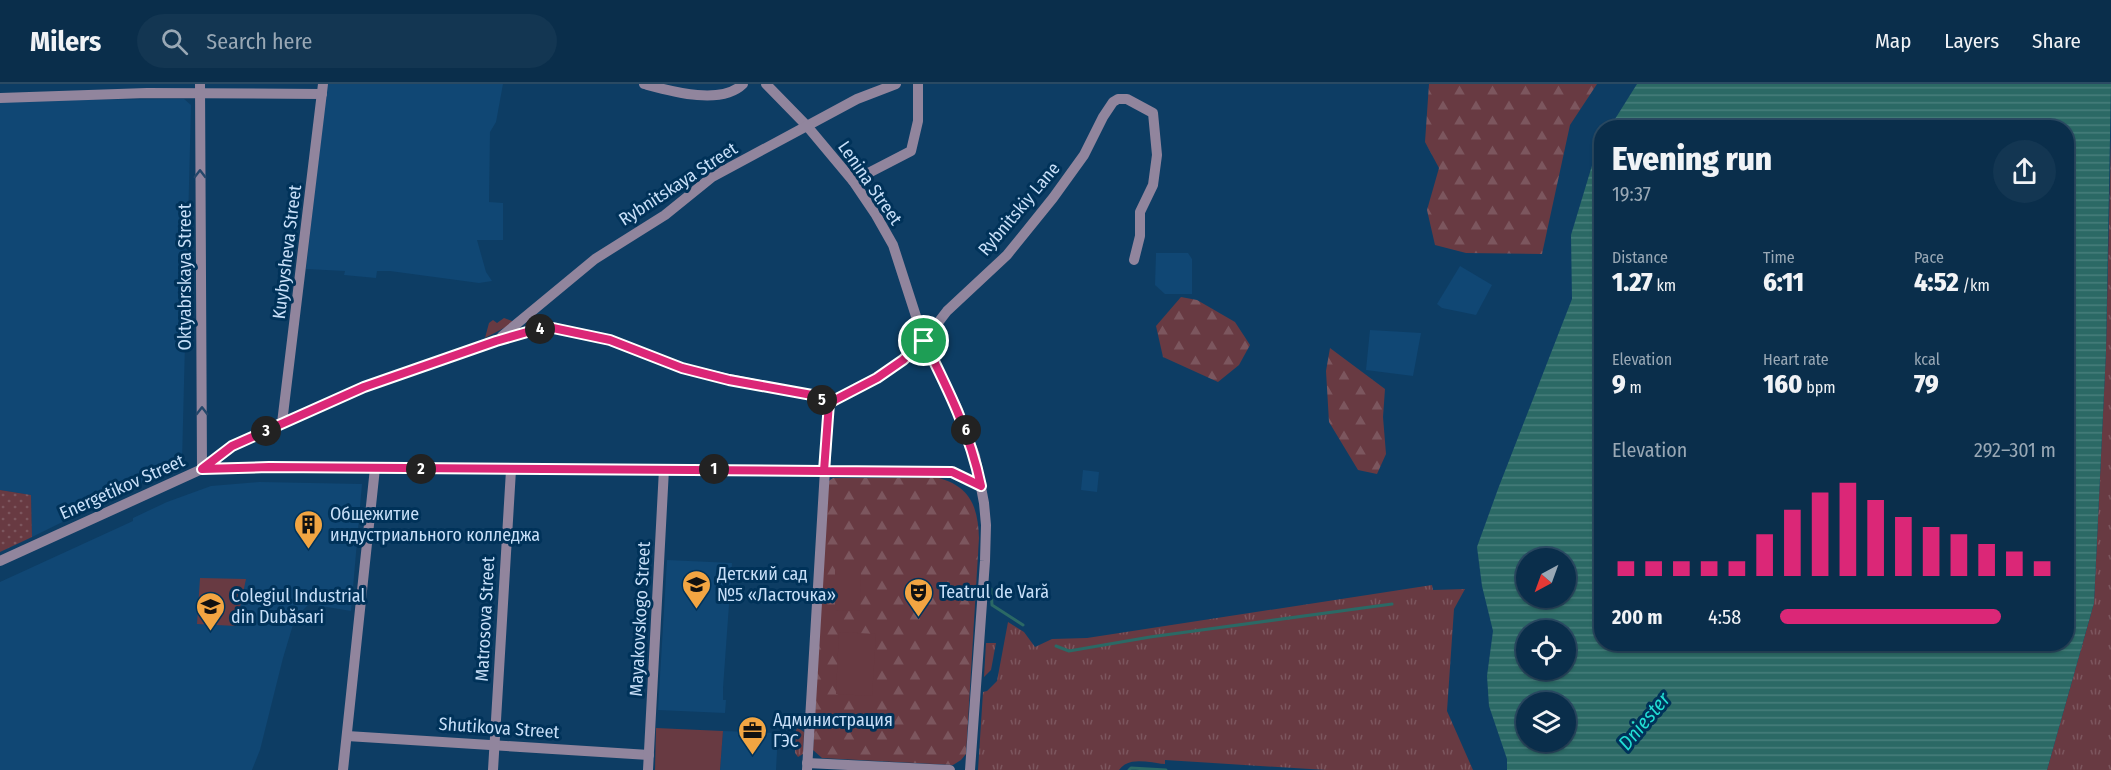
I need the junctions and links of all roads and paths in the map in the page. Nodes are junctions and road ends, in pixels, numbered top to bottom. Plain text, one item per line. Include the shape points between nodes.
1 (644, 84) edge
2 (743, 84) edge
3 (766, 84) edge
4 (896, 84) edge
5 (918, 84) edge
6 (200, 89) edge
7 (322, 89) edge
8 (0, 98) edge
9 (807, 126) junction
10 (853, 181) junction
11 (1134, 260) dead end
12 (496, 341) junction
13 (924, 341) junction
14 (829, 403) junction
15 (282, 423) junction
16 (375, 468) junction
17 (202, 469) junction
18 (664, 469) junction
19 (511, 470) junction
20 (824, 471) junction
21 (981, 486) junction
22 (0, 561) edge
23 (347, 736) junction
24 (494, 744) junction
25 (649, 755) junction
26 (807, 766) edge
27 (343, 770) edge
28 (493, 770) edge
29 (648, 770) edge
30 (950, 770) edge
31 (970, 770) edge

1 - 2 street via 676,93 725,95
3 - 9 street, Lenina Street
4 - 9 street, Rybnitskaya Street via 857,99
5 - 10 street via 918,121 911,151
6 - 7 street
6 - 8 street
17 -> 6 street, Oktyabrskaya Street
7 - 15 street, Kuybysheva Street
9 - 10 street, Lenina Street
9 - 12 street, Rybnitskaya Street via 712,177 665,215 595,259
10 - 13 street, Lenina Street via 893,245
11 - 13 street, Rybnitskiy Lane via 1140,212 1153,185 1157,155 1154,113 1127,99 1118,99 1053,198 1007,255 947,311
12 - 14 street via 553,328 610,340 682,368 812,395
12 - 15 street via 364,387
13 - 14 street, Rybnitskiy Lane via 877,378
13 - 21 street, Lenina Street via 964,425
14 - 20 street
15 - 17 street via 232,446
16 - 17 street, Energetikov Street
16 - 19 street, Energetikov Street
16 - 23 street
17 - 22 street, Energetikov Street
18 - 19 street, Energetikov Street
18 - 20 street, Energetikov Street
18 - 25 street, Mayakovskogo Street
19 - 24 street, Matrosova Street
20 - 21 street, Energetikov Street via 952,472
20 - 26 street
21 - 31 street, Lenina Street via 986,561
23 - 24 street, Shutikova Street
23 - 27 street
24 - 25 street, Shutikova Street
24 - 28 street, Matrosova Street
25 - 29 street, Mayakovskogo Street
26 - 30 street

